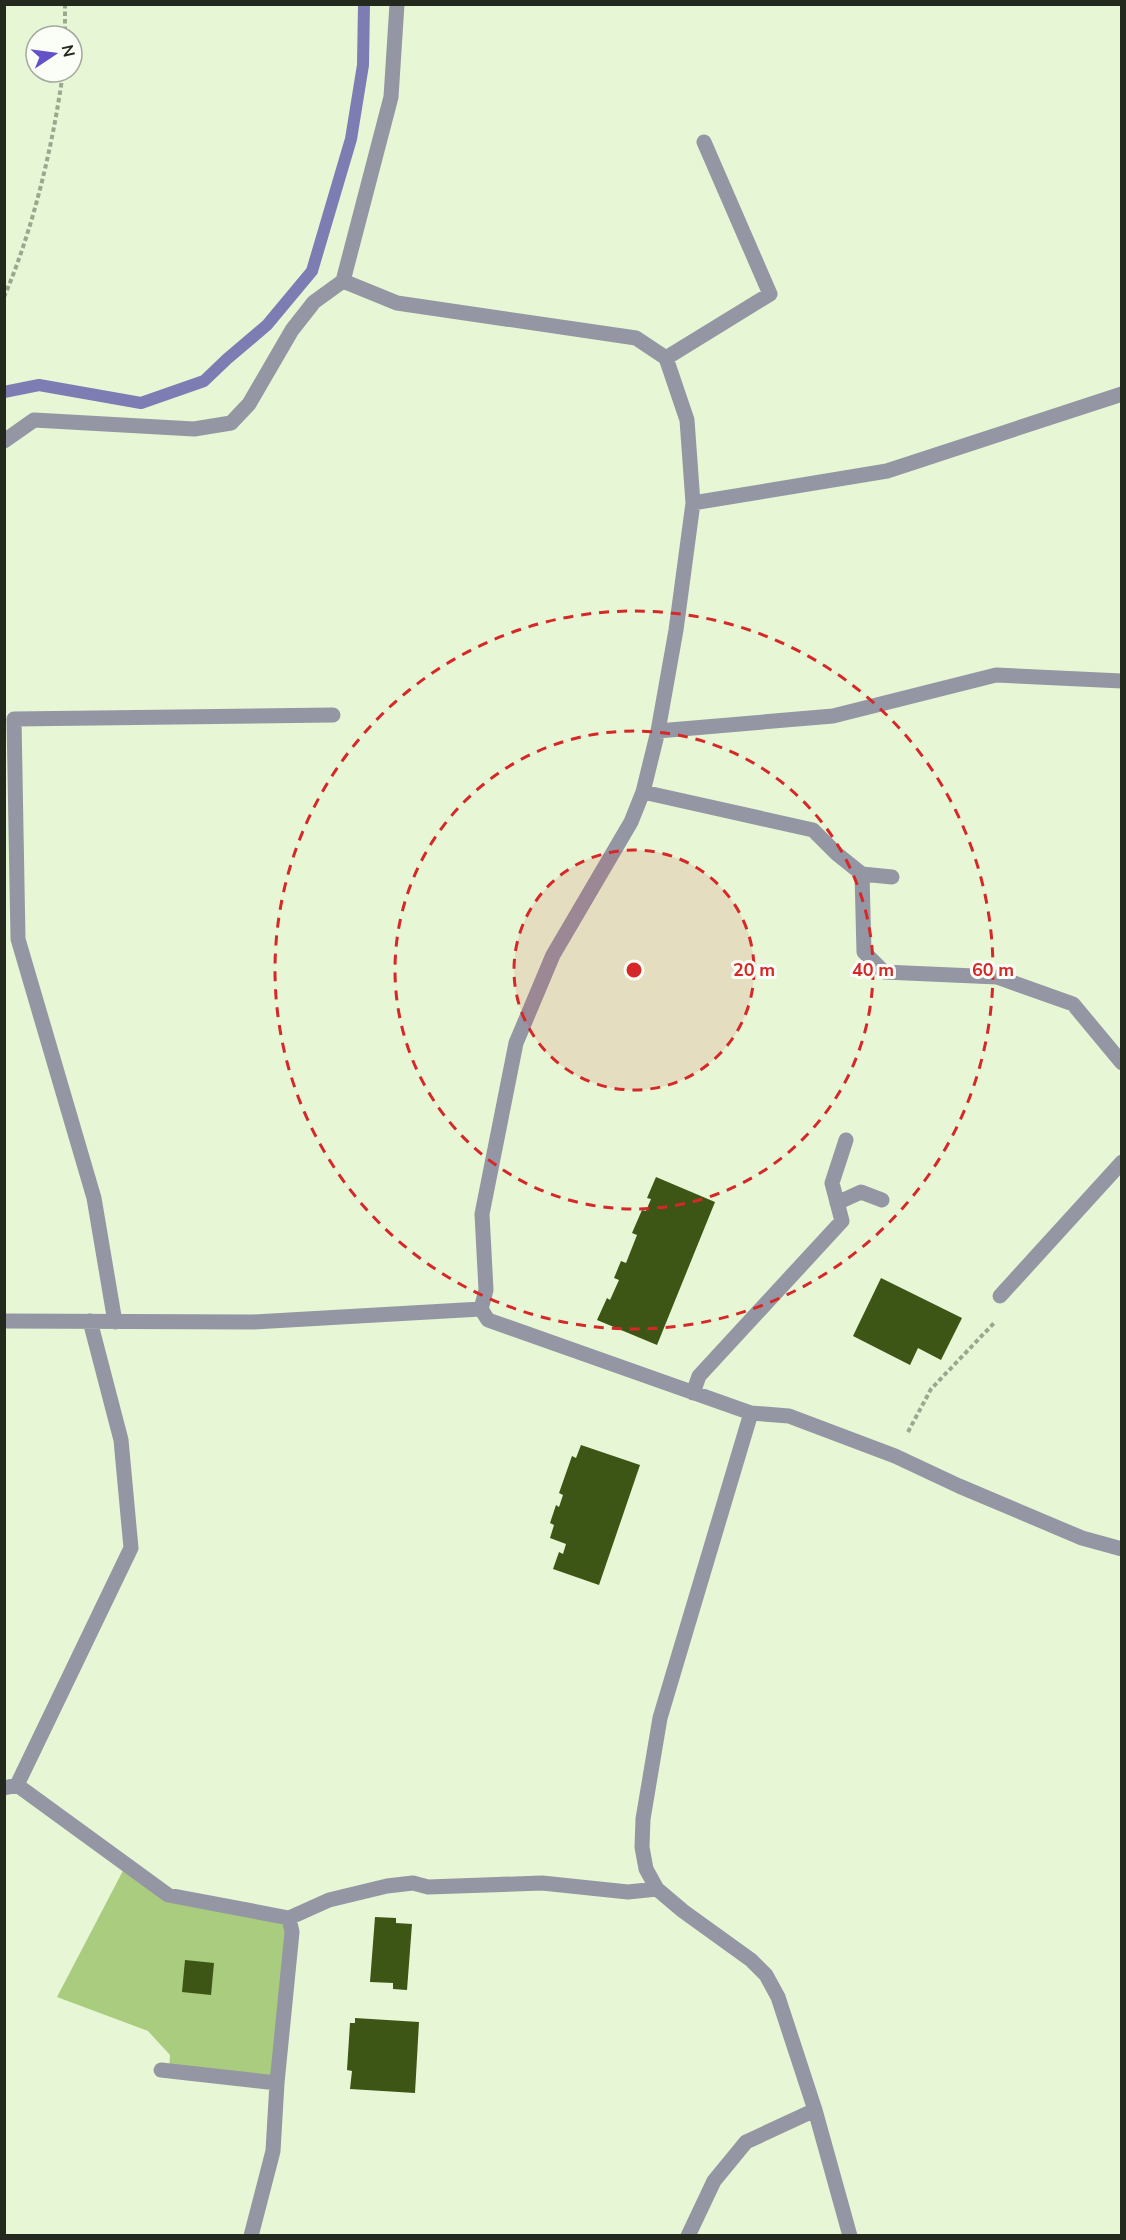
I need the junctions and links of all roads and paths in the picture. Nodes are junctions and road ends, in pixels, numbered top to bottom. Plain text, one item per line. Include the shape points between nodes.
1 (65, 4) edge
2 (397, 4) edge
3 (65, 24) edge
4 (61, 84) edge
5 (704, 142) dead end
6 (343, 281) junction
7 (4, 297) edge
8 (666, 358) junction
9 (1122, 394) edge
10 (4, 441) edge
11 (693, 503) junction
12 (1122, 681) edge
13 (333, 715) dead end
14 (658, 731) junction
15 (643, 792) junction
16 (862, 874) junction
17 (892, 877) dead end
18 (1122, 1063) edge
19 (846, 1140) dead end
20 (1122, 1162) edge
21 (882, 1200) dead end
22 (837, 1203) junction
23 (1000, 1296) dead end
24 (481, 1309) junction
25 (1000, 1317) dead end
26 (4, 1321) edge
27 (90, 1321) junction
28 (115, 1322) junction
29 (693, 1393) junction
30 (751, 1413) junction
31 (895, 1456) junction
32 (1122, 1549) edge
33 (11, 1786) edge
34 (657, 1889) junction
35 (289, 1918) junction
36 (161, 2070) dead end
37 (277, 2083) junction
38 (815, 2110) junction
39 (252, 2230) edge
40 (688, 2235) edge
41 (850, 2235) edge

1 - 3 path
2 - 6 street via 391,97
4 - 7 path via 30,222
5 - 8 street via 770,294
6 - 8 street via 397,303 636,338
6 - 10 street via 314,302 292,330 249,404 231,423 194,429 34,420
8 - 11 street via 687,420
9 - 11 street via 887,471
11 - 14 street
12 - 14 street via 996,675 833,716
13 - 28 street via 14,719 18,939 94,1198
14 - 15 street
15 - 16 street via 813,830
15 - 24 street via 631,822 553,955 516,1043 482,1214 486,1290
16 - 17 street
16 - 18 street via 864,952 884,972 997,977 1073,1004
19 - 22 street via 832,1183
20 - 23 street
21 - 22 street via 861,1192
22 - 29 street via 842,1221 699,1376
24 - 28 street via 253,1322
24 - 29 street via 488,1320
25 - 31 path via 931,1389
26 - 27 street
27 - 28 street
27 - 33 street via 121,1440 131,1548
29 - 30 street
30 - 31 street via 789,1416
30 - 34 street via 660,1718 642,1847 646,1869
31 - 32 street via 1082,1538
33 - 35 street via 168,1895
34 - 35 street via 628,1892 542,1883 428,1887 413,1883 328,1900
34 - 38 street via 766,1975 778,1998
35 - 37 street via 292,1932
36 - 37 street
37 - 39 street via 273,2151
38 - 40 street via 746,2142 714,2181
38 - 41 street

